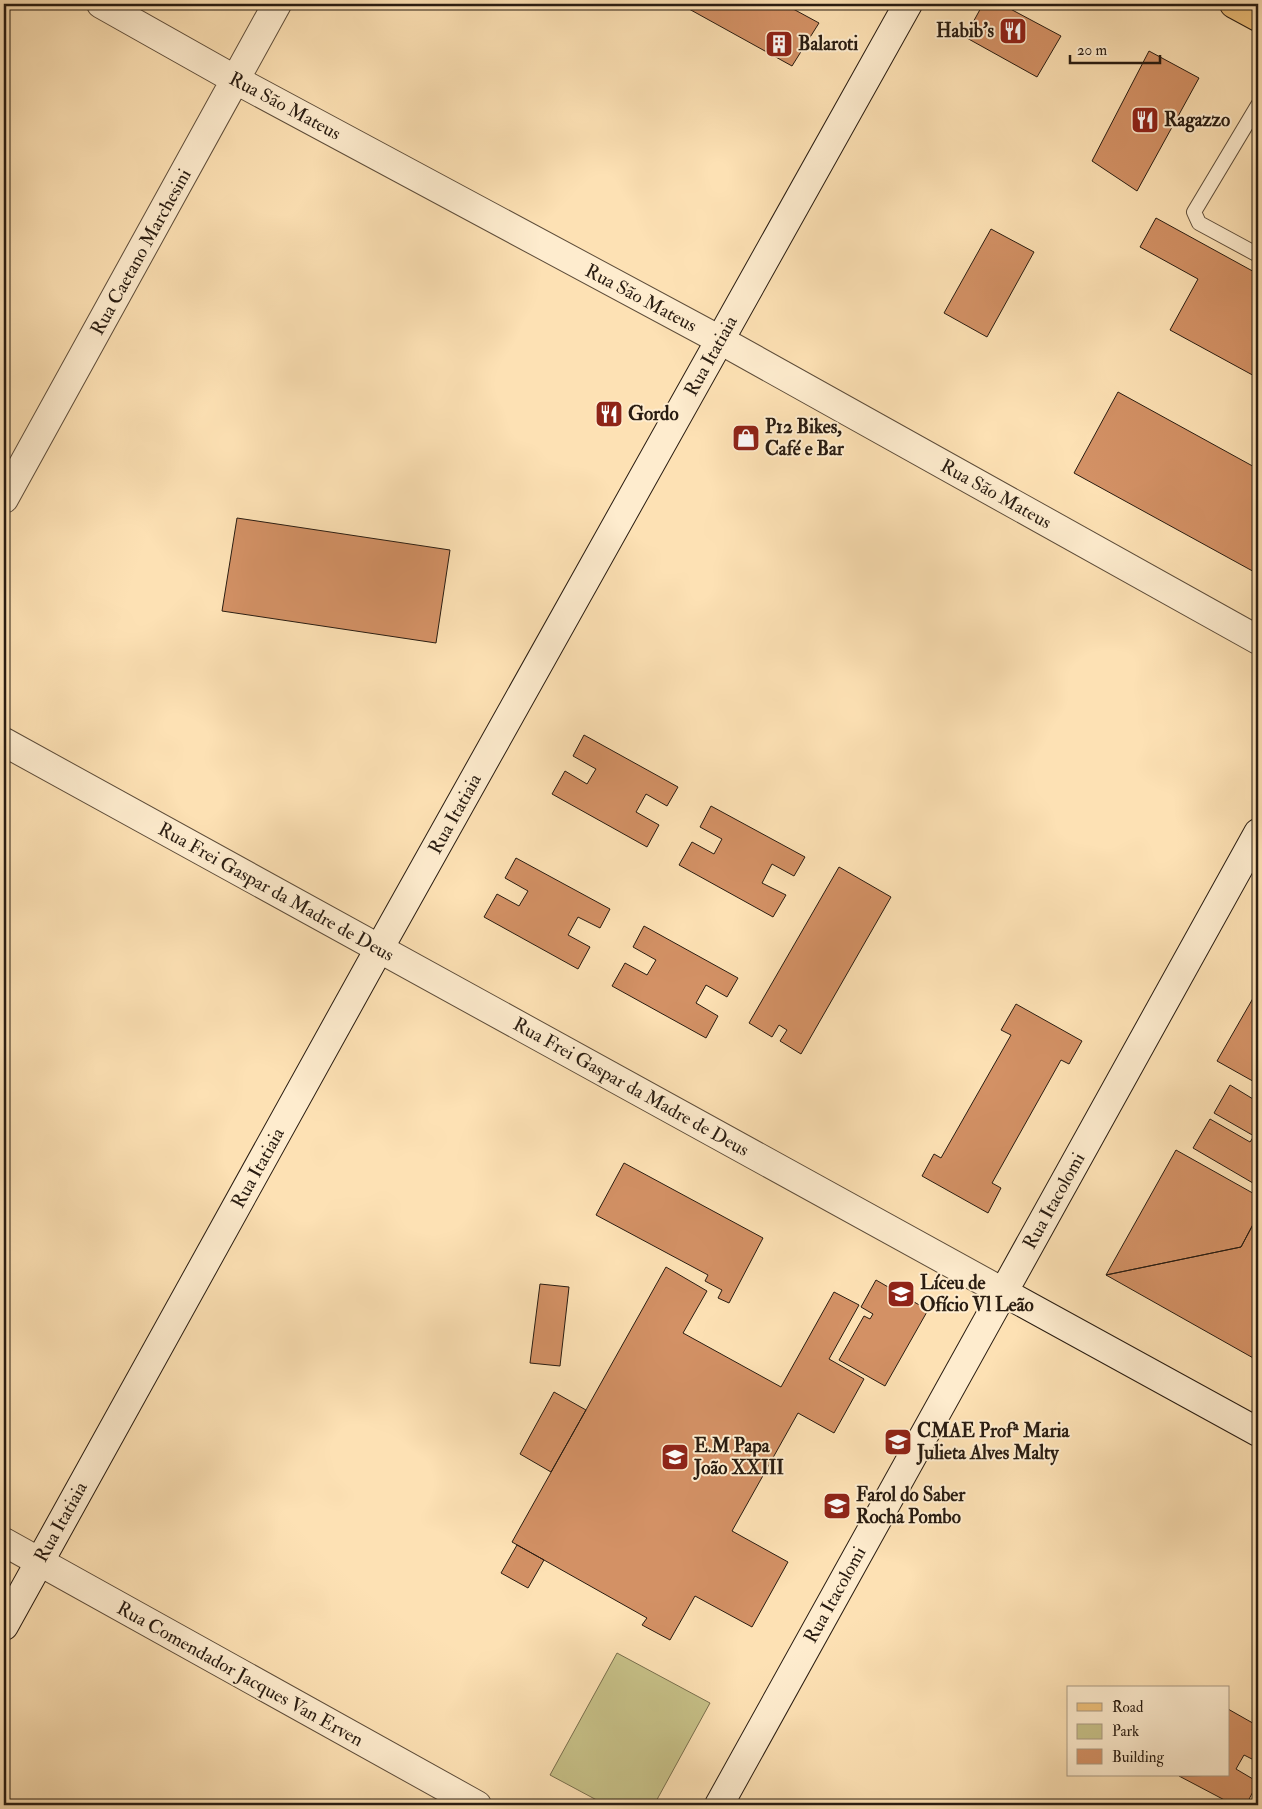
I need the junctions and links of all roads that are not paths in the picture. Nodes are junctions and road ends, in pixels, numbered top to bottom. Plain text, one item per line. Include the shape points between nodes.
1 (101, 4) edge
2 (277, 4) edge
3 (908, 4) edge
4 (1234, 4) edge
5 (1258, 17) edge
6 (236, 80) junction
7 (1258, 105) edge
8 (1258, 255) edge
9 (720, 340) junction
10 (4, 499) edge
11 (1258, 640) edge
12 (4, 742) edge
13 (1258, 833) edge
14 (380, 948) junction
15 (1003, 1292) junction
16 (1258, 1432) edge
17 (4, 1542) edge
18 (39, 1562) junction
19 (4, 1626) edge
20 (477, 1805) edge
21 (719, 1805) edge

1 - 6 street, Rua São Mateus
2 - 6 street, Rua Caetano Marchesini
3 - 9 street, Rua Itatiaia
4 - 5 main road
6 - 9 street, Rua São Mateus
6 - 10 street, Rua Caetano Marchesini
7 - 8 lane via 1194,212 1198,223
9 - 11 street, Rua São Mateus
9 - 14 street, Rua Itatiaia
12 - 14 street, Rua Frei Gaspar da Madre de Deus
13 - 15 street, Rua Itacolomi
14 - 15 street, Rua Frei Gaspar da Madre de Deus
14 - 18 street, Rua Itatiaia
15 - 16 street, Rua Frei Gaspar da Madre de Deus
15 - 21 street, Rua Itacolomi
17 - 18 street, Rua Comendador Jacques Van Erven
18 - 19 street, Rua Itatiaia
18 - 20 street, Rua Comendador Jacques Van Erven

